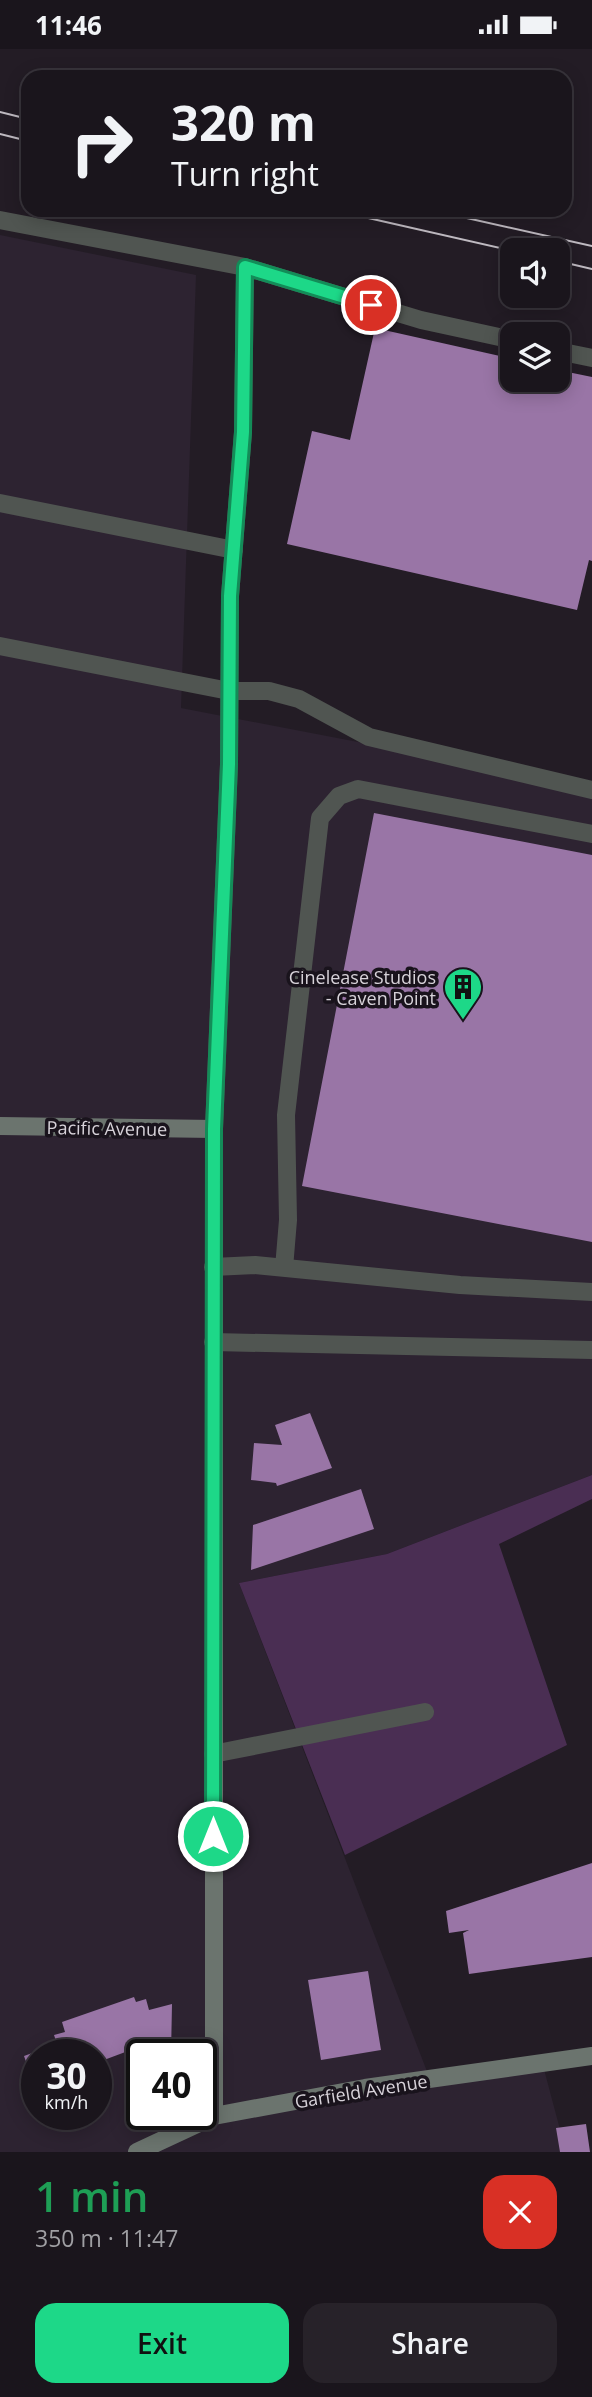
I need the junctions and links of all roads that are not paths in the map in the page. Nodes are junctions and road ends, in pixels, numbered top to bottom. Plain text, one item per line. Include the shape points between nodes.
1 (0, 220) edge
2 (245, 267) junction
3 (500, 337) edge
4 (570, 353) edge
5 (592, 358) edge
6 (0, 503) edge
7 (234, 549) junction
8 (0, 646) edge
9 (229, 691) junction
10 (592, 790) edge
11 (592, 834) edge
12 (0, 1126) edge
13 (214, 1129) junction
14 (213, 1267) junction
15 (284, 1268) junction
16 (592, 1292) edge
17 (213, 1342) junction
18 (592, 1350) edge
19 (425, 1712) dead end
20 (213, 1754) junction
21 (214, 2039) edge
22 (592, 2056) edge
23 (217, 2115) edge
24 (184, 2130) edge
25 (137, 2152) edge

1 - 2 street
2 - 3 street via 421,320
2 - 7 street via 243,432
4 - 5 street
6 - 7 street
7 - 9 street
8 - 9 street
9 - 10 street via 269,691 299,699 369,737
9 - 13 street
11 - 15 street via 358,789 339,796 320,818 286,1115
12 - 13 street, Pacific Avenue
13 - 14 street
14 - 15 street
14 - 17 street
15 - 16 street
17 - 18 street
17 - 20 street
19 - 20 street
20 - 21 street
22 - 23 street, Garfield Avenue via 365,2088
24 - 25 street, Garfield Avenue

